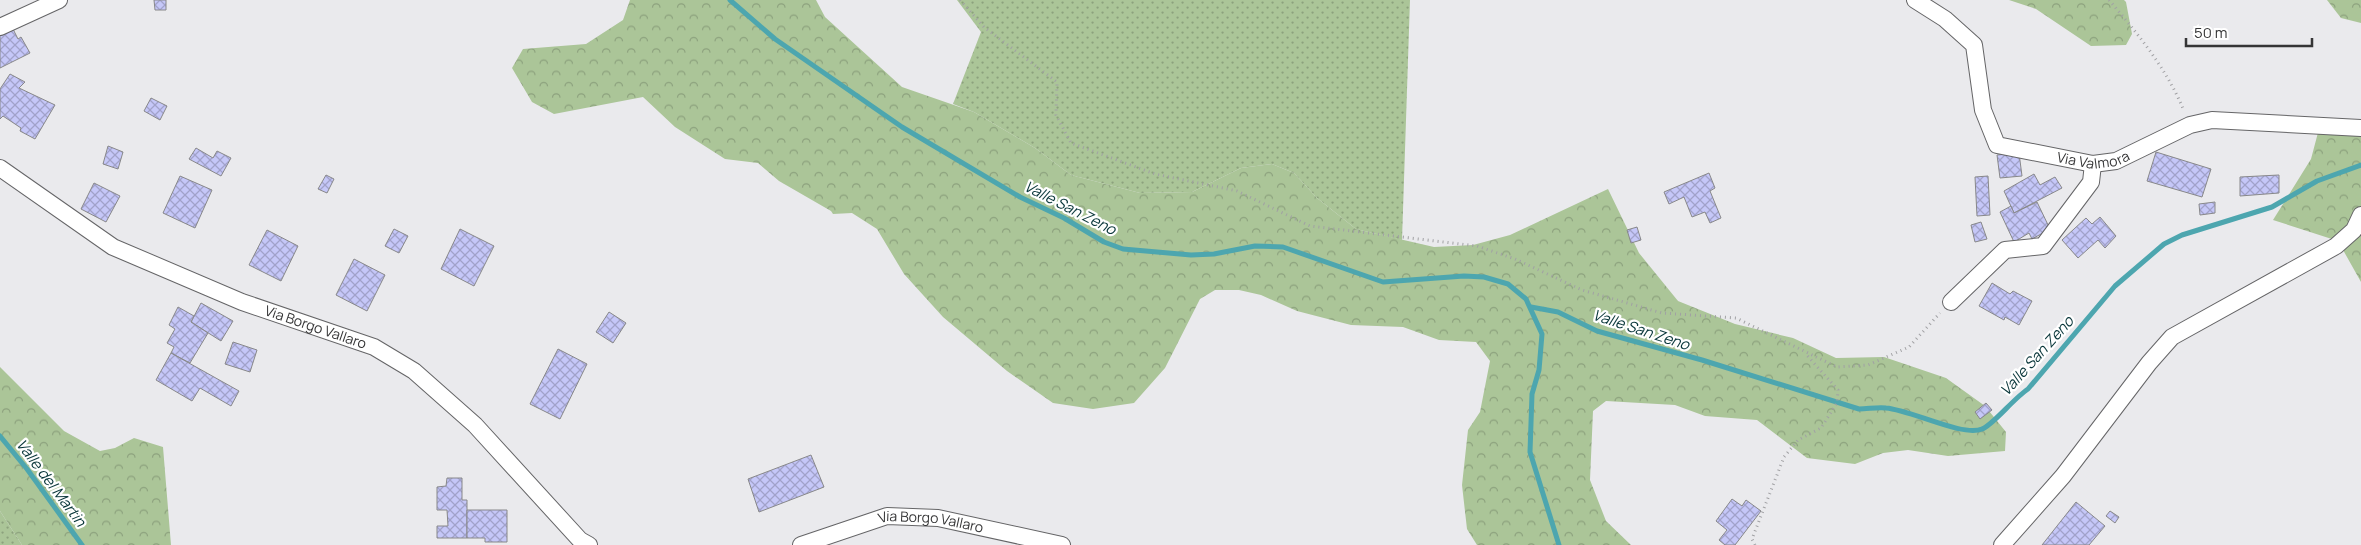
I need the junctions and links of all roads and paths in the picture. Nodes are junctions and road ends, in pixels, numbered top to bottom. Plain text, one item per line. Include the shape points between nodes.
1 (59, 0) edge
2 (960, 0) edge
3 (1915, 0) edge
4 (2109, 0) edge
5 (0, 27) edge
6 (2190, 125) junction
7 (2361, 128) edge
8 (2093, 164) junction
9 (0, 168) edge
10 (2361, 215) edge
11 (1951, 302) joint
12 (1804, 351) junction
13 (590, 545) edge
14 (801, 545) edge
15 (1062, 545) edge
16 (1754, 545) edge
17 (2002, 545) edge

1 - 5 street
2 - 12 path via 984,27 1057,82 1056,115 1071,143 1155,174 1237,191 1310,226 1477,246 1515,259 1582,290 1662,313 1736,318
3 - 8 street, Via Valmora via 1944,18 1974,44 1983,110 1997,145
4 - 6 path via 2148,47 2178,96
6 - 7 street, Via Valmora via 2212,120
6 - 8 street, Via Valmora via 2116,162
8 - 11 street via 2091,182 2043,246 2006,250
9 - 13 street, Via Borgo Vallaro via 113,247 242,302 374,347 414,371 475,425 580,540
10 - 17 street via 2354,230 2336,246 2172,337 2063,476
11 - 12 path via 1909,347 1868,365 1837,367
12 - 16 path via 1838,390 1837,403 1821,428 1798,440 1784,457 1752,539
14 - 15 street, Via Borgo Vallaro via 887,516 938,518

